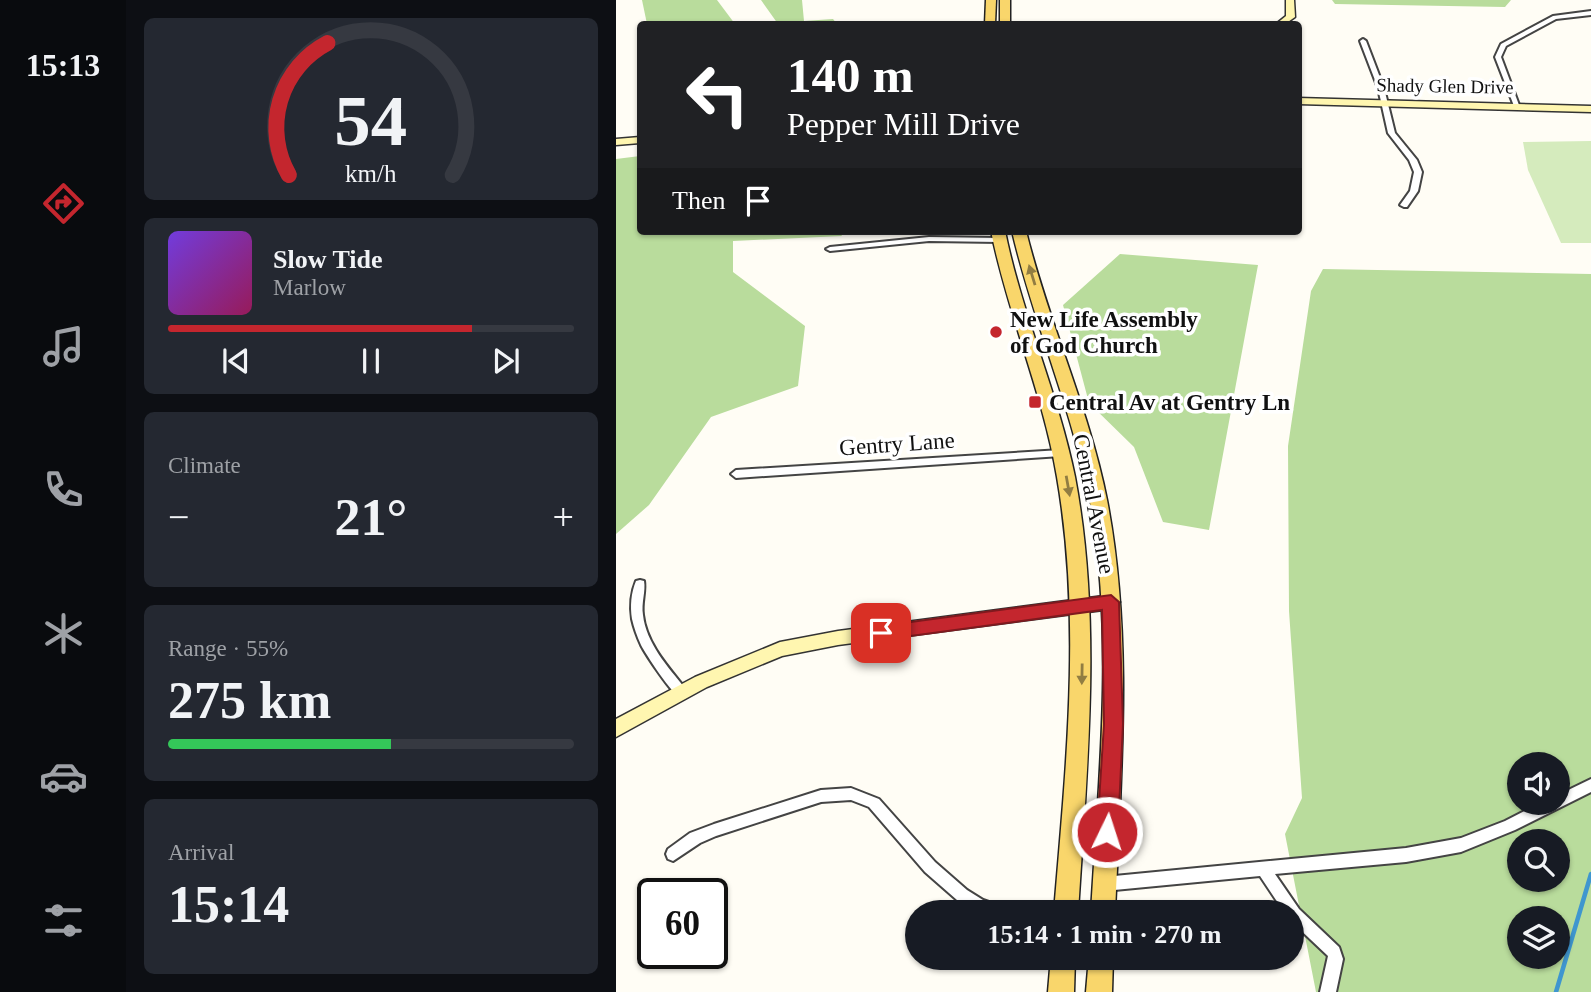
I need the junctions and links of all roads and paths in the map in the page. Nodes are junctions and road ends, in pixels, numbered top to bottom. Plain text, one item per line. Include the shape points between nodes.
1 (990, 0) edge
2 (1005, 0) edge
3 (1290, 0) edge
4 (1591, 13) edge
5 (990, 21) edge
6 (1005, 21) edge
7 (1285, 21) edge
8 (1363, 41) dead end
9 (1302, 101) edge
10 (1383, 102) junction
11 (1516, 105) junction
12 (1591, 110) edge
13 (637, 140) edge
14 (616, 142) edge
15 (1404, 205) dead end
16 (1020, 235) edge
17 (999, 236) edge
18 (830, 249) dead end
19 (1061, 453) junction
20 (736, 474) dead end
21 (640, 584) dead end
22 (1111, 602) junction
23 (1081, 606) junction
24 (681, 692) junction
25 (616, 729) edge
26 (1591, 785) edge
27 (1570, 795) edge
28 (1531, 815) edge
29 (673, 855) dead end
30 (1264, 870) junction
31 (1104, 884) junction
32 (966, 900) edge
33 (1067, 900) edge
34 (1103, 900) edge
35 (1062, 970) edge
36 (1100, 970) edge
37 (1061, 992) edge
38 (1099, 992) edge
39 (1328, 992) edge

1 - 5 main road
2 - 6 main road
3 - 7 street via 1291,17
4 - 11 street via 1555,18 1503,45 1499,57
8 - 10 street
9 - 10 street, Shady Glen Drive
10 - 11 street, Shady Glen Drive
10 - 15 street via 1392,132 1418,172 1414,191
11 - 12 street, Shady Glen Drive
13 - 14 street
22 -> 16 main road, Central Avenue via 1103,525 1086,444
17 - 18 street
17 - 19 main road, Central Avenue
19 - 20 street, Gentry Lane
19 -> 23 main road, Central Avenue via 1072,510
21 - 24 street via 637,625
22 - 23 street
22 - 31 main road, Central Avenue via 1113,724
23 - 24 street via 797,645 749,660
23 -> 33 main road, Central Avenue via 1081,705
24 - 25 street
26 - 27 street
28 - 30 street via 1461,845
29 - 32 street via 714,830 821,796 861,796 874,803
30 - 31 street
30 - 39 street via 1294,915 1334,952
31 - 34 main road, Central Avenue
35 - 37 main road
36 - 38 main road

